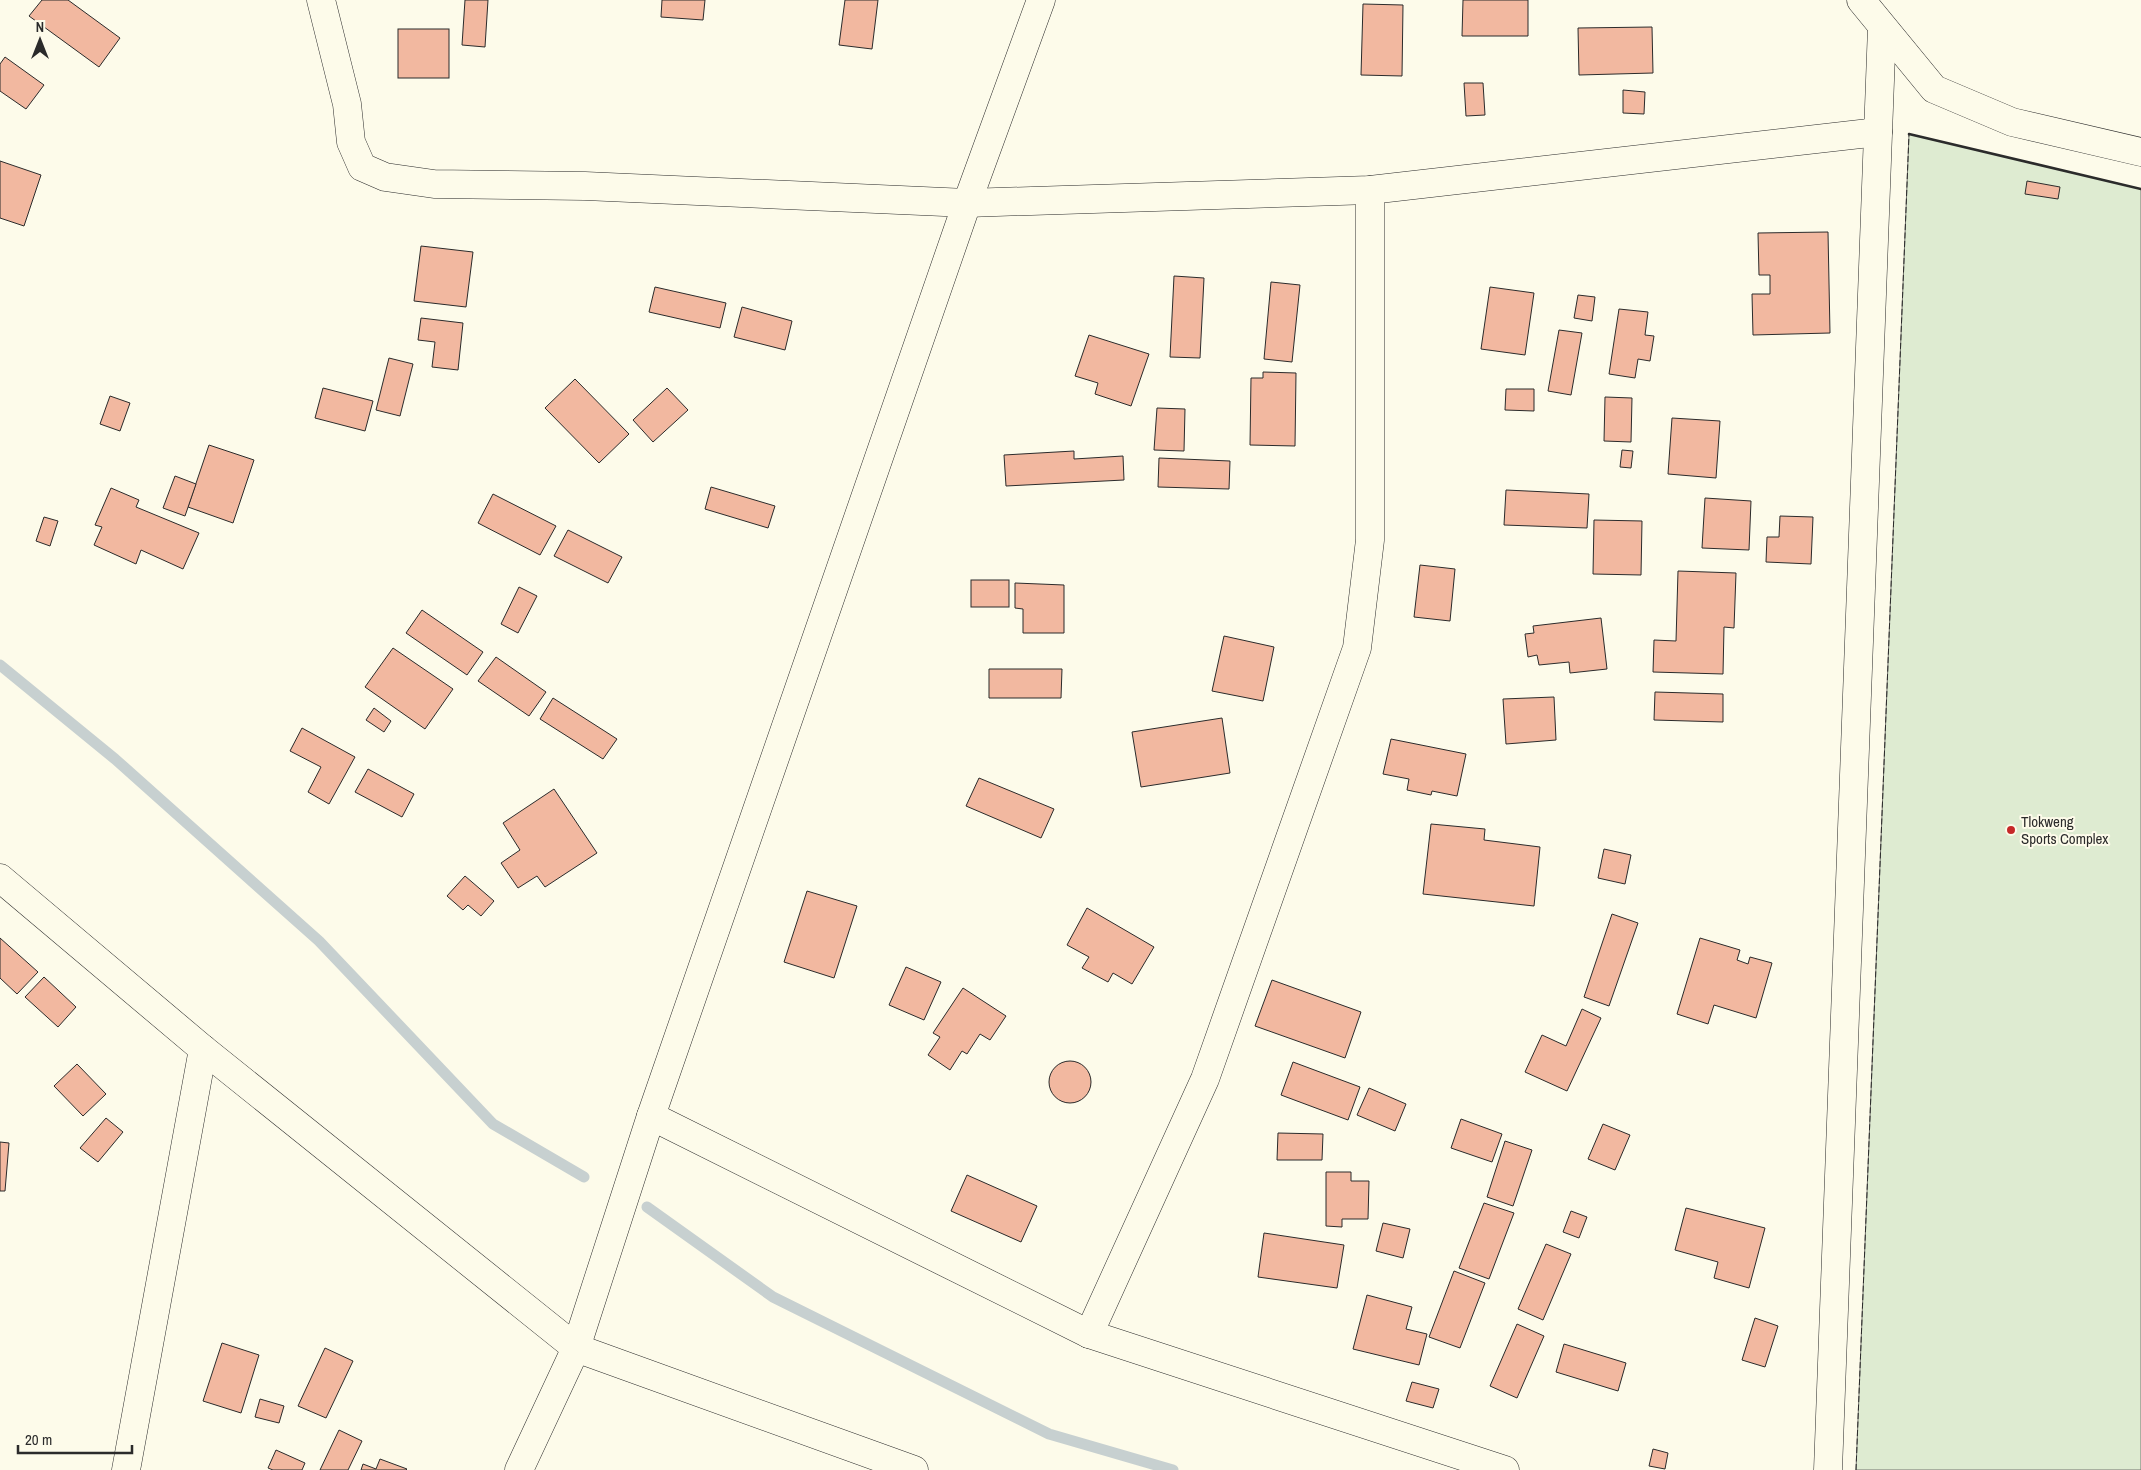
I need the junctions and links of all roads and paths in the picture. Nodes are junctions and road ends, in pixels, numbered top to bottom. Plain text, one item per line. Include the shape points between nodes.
1 (321, 0) edge
2 (1041, 0) edge
3 (1861, 0) edge
4 (1882, 26) junction
5 (1878, 132) junction
6 (2141, 152) edge
7 (1370, 190) junction
8 (968, 203) junction
9 (0, 878) edge
10 (202, 1049) junction
11 (651, 1116) junction
12 (1089, 1334) junction
13 (576, 1348) junction
14 (126, 1470) edge
15 (519, 1470) edge
16 (914, 1470) edge
17 (1505, 1470) edge
18 (1828, 1470) edge

1 - 8 street via 347,104 351,142 362,167 385,177 434,184 585,186
2 - 8 street
3 - 4 street
4 - 5 street
4 - 6 street via 1934,89 2012,122
5 - 7 street
5 - 18 street
7 - 8 street
7 - 12 street via 1370,540 1357,648 1205,1079
8 - 11 street
9 - 10 street
10 - 13 street
10 - 14 street
11 - 12 street
11 - 13 street
12 - 17 street
13 - 15 street
13 - 16 street

